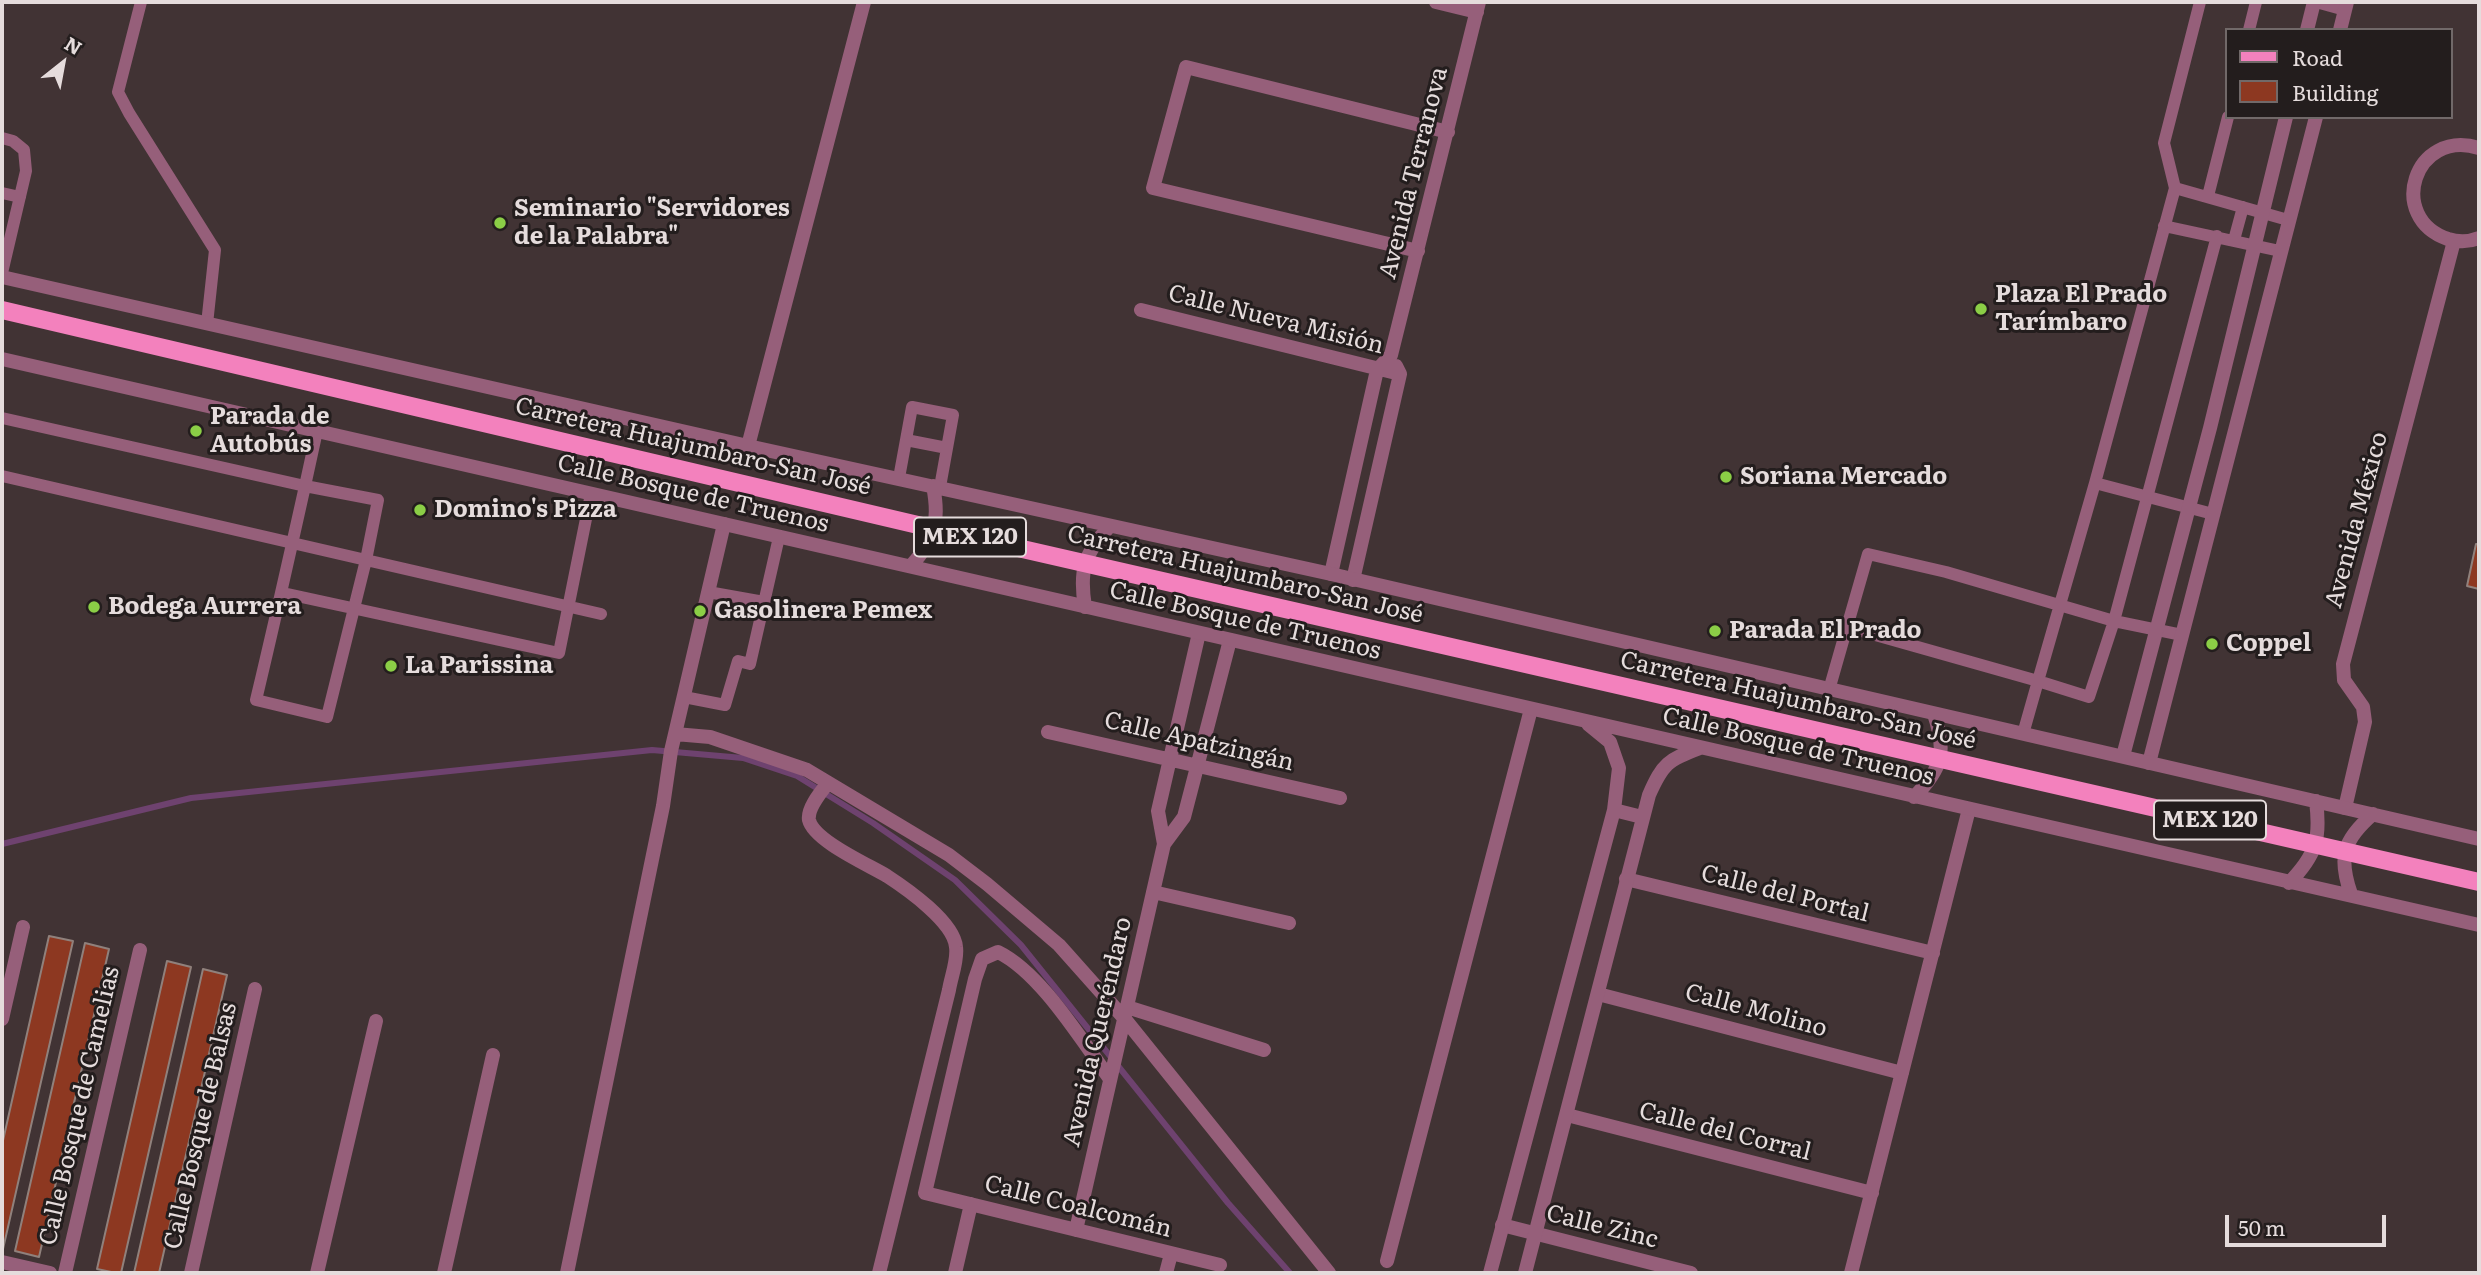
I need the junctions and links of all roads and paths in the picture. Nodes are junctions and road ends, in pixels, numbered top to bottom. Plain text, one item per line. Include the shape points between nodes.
1 (141, 2) edge
2 (864, 2) edge
3 (1436, 2) edge
4 (2200, 2) edge
5 (2256, 2) edge
6 (2315, 2) edge
7 (2346, 6) edge
8 (1478, 7) edge
9 (2250, 28) edge
10 (2308, 28) edge
11 (2340, 28) edge
12 (2227, 119) edge
13 (2286, 119) edge
14 (2315, 119) edge
15 (1448, 132) junction
16 (2, 138) edge
17 (2479, 145) edge
18 (2175, 188) junction
19 (2, 193) edge
20 (2208, 196) junction
21 (20, 198) junction
22 (2243, 207) junction
23 (2263, 212) junction
24 (2288, 220) junction
25 (2164, 226) junction
26 (2217, 236) junction
27 (2479, 238) edge
28 (2234, 240) junction
29 (2454, 241) junction
30 (2254, 246) junction
31 (5, 247) edge
32 (1418, 251) junction
33 (2280, 251) junction
34 (2, 275) edge
35 (2, 310) edge
36 (1141, 310) dead end
37 (207, 324) junction
38 (1391, 355) junction
39 (2, 359) edge
40 (1377, 370) junction
41 (1399, 374) junction
42 (2, 418) edge
43 (317, 431) junction
44 (906, 440) junction
45 (748, 446) junction
46 (947, 448) junction
47 (2, 476) edge
48 (900, 478) junction
49 (2095, 483) junction
50 (305, 486) junction
51 (937, 486) junction
52 (591, 494) junction
53 (2147, 495) junction
54 (2189, 506) junction
55 (2213, 514) junction
56 (724, 524) junction
57 (1110, 526) junction
58 (935, 529) junction
59 (779, 537) junction
60 (292, 542) junction
61 (366, 560) junction
62 (1084, 564) junction
63 (911, 566) junction
64 (1331, 574) junction
65 (1353, 580) junction
66 (708, 592) junction
67 (283, 593) junction
68 (764, 602) junction
69 (568, 606) junction
70 (2060, 606) junction
71 (1085, 607) junction
72 (354, 610) junction
73 (601, 614) dead end
74 (2114, 621) junction
75 (1847, 627) junction
76 (2155, 631) junction
77 (1199, 633) junction
78 (2182, 635) junction
79 (1230, 640) junction
80 (2038, 681) junction
81 (1829, 690) junction
82 (684, 697) junction
83 (1531, 709) junction
84 (1934, 714) junction
85 (1584, 721) junction
86 (1048, 732) dead end
87 (675, 734) junction
88 (2023, 734) junction
89 (1701, 748) junction
90 (2123, 756) junction
91 (1169, 759) junction
92 (1940, 759) junction
93 (2149, 763) junction
94 (1199, 765) junction
95 (826, 785) junction
96 (1914, 797) junction
97 (1340, 798) dead end
98 (2316, 801) junction
99 (2345, 807) junction
100 (1969, 809) junction
101 (1614, 810) junction
102 (2373, 814) junction
103 (1642, 817) junction
104 (2479, 839) edge
105 (2317, 844) junction
106 (1164, 845) junction
107 (2345, 851) junction
108 (1626, 879) junction
109 (2479, 882) edge
110 (2289, 883) junction
111 (1153, 892) junction
112 (2351, 894) junction
113 (1289, 923) dead end
114 (2479, 925) edge
115 (23, 927) dead end
116 (140, 950) dead end
117 (1933, 953) junction
118 (255, 989) dead end
119 (1598, 994) junction
120 (2, 1019) edge
121 (1124, 1019) junction
122 (376, 1021) dead end
123 (1264, 1050) dead end
124 (494, 1055) dead end
125 (1112, 1072) junction
126 (1902, 1073) junction
127 (1567, 1115) junction
128 (1872, 1193) junction
129 (971, 1204) junction
130 (1502, 1226) junction
131 (1076, 1230) junction
132 (1535, 1234) junction
133 (1171, 1254) junction
134 (1387, 1261) dead end
135 (2, 1262) edge
136 (1220, 1265) dead end
137 (50, 1273) edge
138 (65, 1273) edge
139 (191, 1273) edge
140 (317, 1273) edge
141 (444, 1273) edge
142 (567, 1273) edge
143 (880, 1273) edge
144 (954, 1273) edge
145 (1166, 1273) edge
146 (1329, 1273) edge
147 (1490, 1273) edge
148 (1525, 1273) edge
149 (1691, 1273) edge
150 (1852, 1273) edge

1 - 37 lane via 118,92 215,250
2 - 45 street
3 - 8 street
4 - 18 lane via 2164,143
5 - 9 lane
6 - 7 lane
6 - 10 street
7 - 11 street
8 - 15 street, Avenida Terranova
12 - 20 lane
13 - 23 street
14 - 24 street
15 - 32 street, Avenida Terranova
15 - 32 street via 1186,67 1153,188
16 - 21 lane via 24,150 26,172
17 - 29 street via 2454,145 2432,154 2414,181 2413,197 2426,226
18 - 20 lane
18 - 25 lane
19 - 21 lane
20 - 22 lane
21 - 31 lane
22 - 23 lane
22 - 28 lane
23 - 24 lane
23 - 30 street
24 - 33 street
25 - 26 lane
25 - 49 lane
26 - 28 lane
26 - 53 lane
27 - 29 street
28 - 30 lane
29 - 99 street, Avenida México via 2343,664 2344,680 2363,707 2365,722
30 - 33 lane
30 - 54 street
31 - 34 lane
32 - 38 street, Avenida Terranova
33 - 55 street
34 - 37 street
35 - 58 main road, Carretera Huajumbaro-San José / MEX 120
36 - 40 street, Calle Nueva Misión
37 - 45 street
38 - 40 street, Avenida Terranova
38 - 41 street
39 - 43 street, Calle Bosque de Truenos
40 - 41 street, Calle Nueva Misión
40 - 64 street
41 - 65 street
42 - 50 lane
43 - 50 lane
43 - 52 street, Calle Bosque de Truenos
44 - 46 lane
44 - 46 lane via 912,407 953,415
44 - 48 lane
45 - 48 street
46 - 51 lane
47 - 60 lane
48 - 51 street
49 - 53 lane
49 - 70 lane
50 - 60 lane
50 - 61 lane via 378,500
51 - 57 street
51 - 58 street
52 - 56 street, Calle Bosque de Truenos
52 - 69 lane
53 - 54 lane
53 - 74 lane
54 - 55 lane
54 - 76 street
55 - 78 street
56 - 59 street, Calle Bosque de Truenos
56 - 66 street
57 - 62 street via 1094,542
57 - 64 street
58 - 62 main road, Carretera Huajumbaro-San José / MEX 120
58 - 63 street
59 - 63 street, Calle Bosque de Truenos
59 - 68 lane
60 - 61 lane
60 - 67 lane
61 - 69 lane
61 - 72 lane
62 - 71 street
62 - 92 main road, Carretera Huajumbaro-San José / MEX 120
63 - 71 street, Calle Bosque de Truenos
64 - 65 street
65 - 81 street
66 - 68 lane
66 - 82 street
67 - 72 lane
67 - 72 lane via 256,701 327,717
68 - 82 lane via 750,664 738,661 725,705
69 - 72 lane via 559,653
69 - 73 lane
70 - 74 lane
70 - 75 lane via 1868,554
70 - 80 lane
71 - 77 street, Calle Bosque de Truenos
74 - 76 lane
74 - 80 lane via 2089,697
75 - 80 lane
75 - 81 lane
76 - 78 lane
76 - 90 street
77 - 79 street, Calle Bosque de Truenos
77 - 91 street, Avenida Queréndaro
78 - 93 street
79 - 83 street, Calle Bosque de Truenos
79 - 94 street, Avenida Queréndaro
80 - 88 lane
81 - 84 street
82 - 87 street
83 - 85 street, Calle Bosque de Truenos
83 - 134 street
84 - 88 street
84 - 92 street via 1941,736
85 - 89 street, Calle Bosque de Truenos
85 - 101 street via 1610,742 1619,768
86 - 91 street, Calle Apatzingán
87 - 95 street via 710,737 807,770
87 - 142 street
88 - 90 street
89 - 96 street, Calle Bosque de Truenos
89 - 103 street via 1672,759 1656,777
90 - 93 street
91 - 94 street, Calle Apatzingán
91 - 106 street, Avenida Queréndaro via 1158,811
92 - 96 street via 1930,780
92 - 105 main road, Carretera Huajumbaro-San José / MEX 120
93 - 98 street
94 - 97 street, Calle Apatzingán
94 - 106 street, Avenida Queréndaro via 1184,817
95 - 121 street via 948,855 987,884 1059,945
95 - 143 street via 810,811 809,821 817,832 850,857 888,876 944,920 957,947
96 - 100 street, Calle Bosque de Truenos
98 - 99 street
98 - 105 street
99 - 102 street
100 - 110 street, Calle Bosque de Truenos
100 - 117 street
101 - 103 street
101 - 130 street
102 - 104 street
102 - 107 street via 2355,830
103 - 108 street
105 - 107 main road, Carretera Huajumbaro-San José / MEX 120
105 - 110 street
106 - 111 street, Avenida Queréndaro
107 - 109 main road, Carretera Huajumbaro-San José / MEX 120
107 - 112 street via 2344,873
108 - 117 street, Calle del Portal
108 - 119 street
110 - 112 street, Calle Bosque de Truenos
111 - 113 street
111 - 121 street, Avenida Queréndaro
112 - 114 street, Calle Bosque de Truenos
115 - 120 street
116 - 138 street, Calle Bosque de Camelias
117 - 126 street
118 - 139 street, Calle Bosque de Balsas
119 - 126 street, Calle Molino
119 - 127 street
121 - 123 street
121 - 125 street, Avenida Queréndaro
121 - 146 street
122 - 140 street
124 - 141 street
125 - 129 street, Calle Coalcomán via 1014,960 998,952 982,959 925,1193
125 - 131 street, Avenida Queréndaro
126 - 128 street
127 - 128 street, Calle del Corral
127 - 132 street
128 - 150 street
129 - 131 street, Calle Coalcomán
129 - 144 street
130 - 132 street, Calle Zinc
130 - 147 street
131 - 133 street, Calle Coalcomán
132 - 148 street
132 - 149 street, Calle Zinc
133 - 136 street, Calle Coalcomán
133 - 145 street
135 - 137 street

